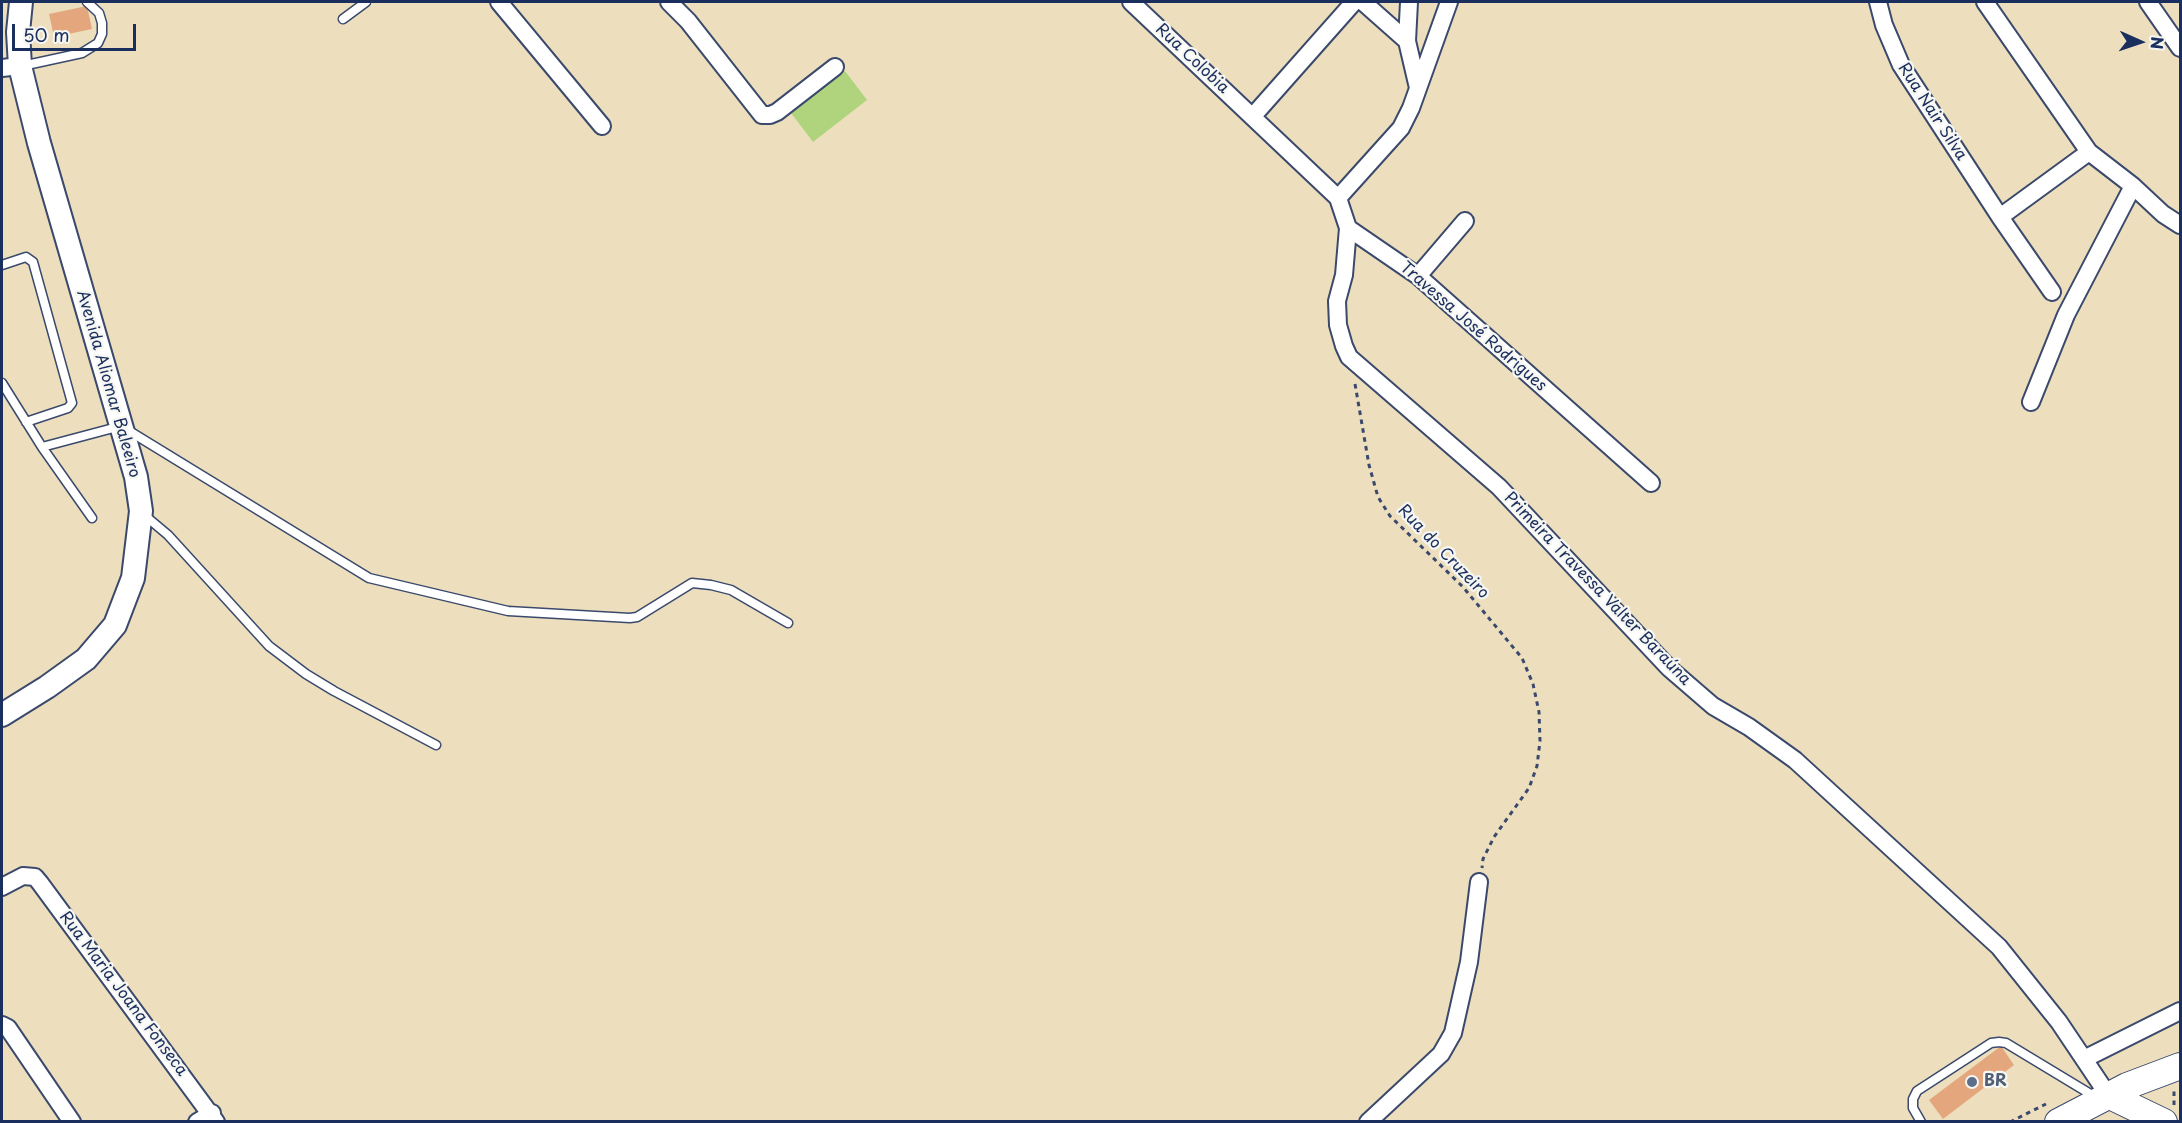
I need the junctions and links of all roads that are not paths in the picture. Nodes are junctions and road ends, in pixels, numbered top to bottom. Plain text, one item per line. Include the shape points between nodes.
1 (21, 2) edge
2 (87, 2) edge
3 (366, 2) edge
4 (499, 2) edge
5 (669, 2) edge
6 (1131, 2) edge
7 (1354, 2) edge
8 (1363, 2) edge
9 (1409, 2) edge
10 (1449, 2) edge
11 (1878, 2) edge
12 (1985, 2) edge
13 (2156, 4) edge
14 (343, 19) dead end
15 (1407, 42) junction
16 (2181, 48) edge
17 (11, 67) edge
18 (835, 67) dead end
19 (1418, 88) junction
20 (1253, 116) junction
21 (602, 126) dead end
22 (2089, 152) junction
23 (2133, 186) junction
24 (1338, 198) junction
25 (2000, 217) junction
26 (1465, 221) dead end
27 (2181, 225) edge
28 (1348, 228) junction
29 (2, 265) edge
30 (1418, 276) junction
31 (2052, 292) dead end
32 (2, 383) edge
33 (2031, 402) dead end
34 (26, 422) junction
35 (121, 426) junction
36 (42, 447) junction
37 (1651, 483) dead end
38 (141, 512) junction
39 (92, 518) dead end
40 (788, 623) dead end
41 (2, 715) edge
42 (436, 745) dead end
43 (1479, 882) road end
44 (2, 887) edge
45 (2181, 1011) edge
46 (2, 1025) edge
47 (2181, 1053) edge
48 (2084, 1059) junction
49 (2181, 1066) edge
50 (2112, 1094) junction
51 (208, 1119) edge
52 (72, 1122) edge
53 (1368, 1122) edge
54 (1921, 1122) edge
55 (2058, 1122) edge
56 (2164, 1122) edge

1 - 17 main road, Avenida Aliomar Baleeiro
2 - 17 lane via 99,13 102,23 98,43 82,53
3 - 14 lane
4 - 21 street
5 - 18 street via 762,115 777,112
6 - 20 street, Rua Colobia
7 - 20 street
8 - 15 street
9 - 15 street
10 - 19 street
11 - 25 street, Rua Nair Silva via 1901,65
12 - 22 street
13 - 16 street
15 - 19 street
17 - 35 main road, Avenida Aliomar Baleeiro via 39,143
19 - 24 street via 1401,128
20 - 24 street
22 - 23 street
22 - 25 street
23 - 27 street
23 - 33 street via 2066,315
24 - 28 street
25 - 31 street, Rua Nair Silva
26 - 30 street
28 - 30 street, Travessa José Rodrigues
28 - 48 street, Primeira Travessa Valter Baraúna via 1344,275 1337,301 1338,325 1350,357 1498,487 1669,668 1713,706 1795,760 1998,947
29 - 34 lane via 26,257 33,262 72,403 68,408
30 - 37 street, Travessa José Rodrigues
32 - 34 lane
34 - 36 lane
35 - 36 lane
35 - 38 main road, Avenida Aliomar Baleeiro via 136,477
35 - 40 lane via 369,578 508,611 630,618 692,583 711,585 730,590
36 - 39 lane
38 - 41 main road, Avenida Aliomar Baleeiro via 133,578 115,625 86,659
38 - 42 lane via 168,535 269,646 334,692
43 - 53 street via 1469,962 1452,1032 1441,1054
44 - 51 street, Rua Maria Joana Fonseca via 23,876 35,877
45 - 48 street
46 - 52 street via 8,1028
47 - 50 street
48 - 50 street, Primeira Travessa Valter Baraúna
49 - 50 main road
50 - 54 lane via 2006,1043 1991,1043 1917,1091 1913,1108
50 - 55 main road
50 - 56 main road

